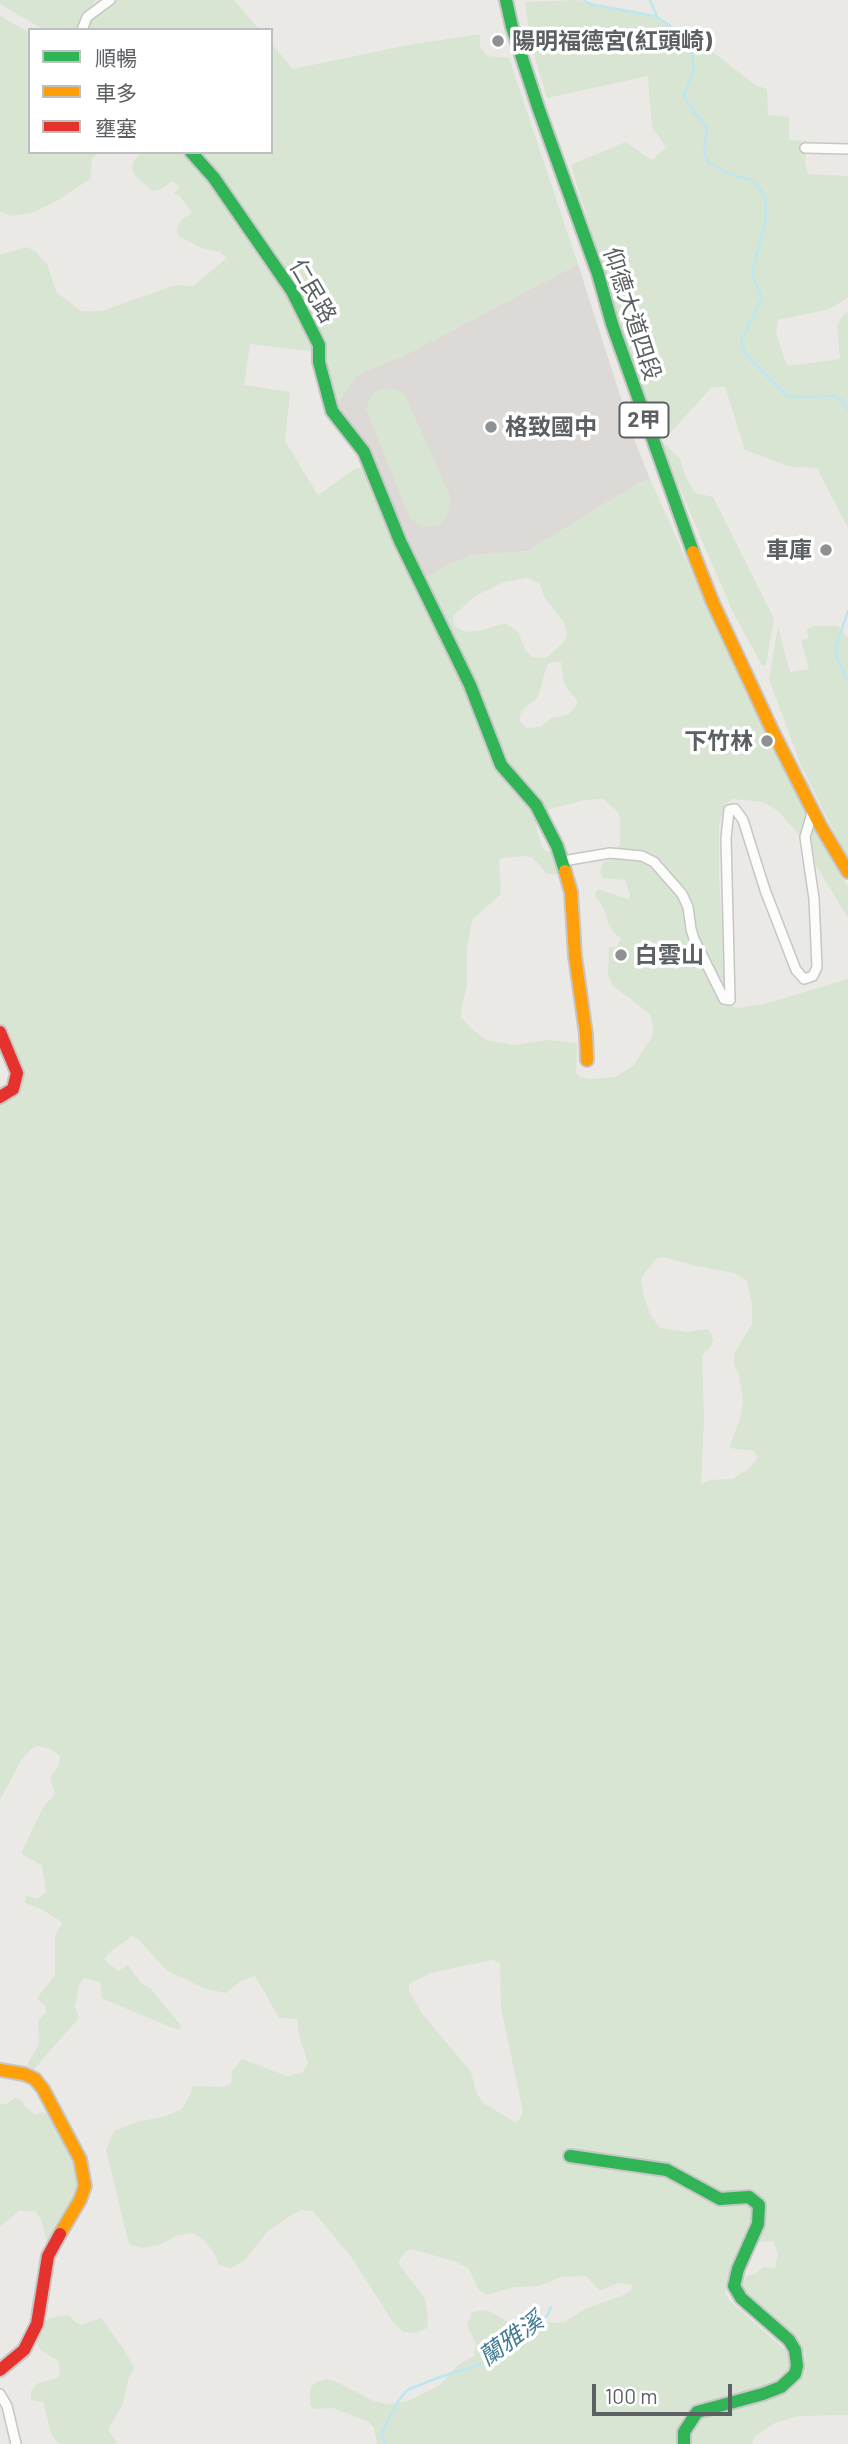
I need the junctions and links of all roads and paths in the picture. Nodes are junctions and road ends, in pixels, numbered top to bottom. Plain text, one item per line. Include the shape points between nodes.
1 (110, 0) edge
2 (506, 0) edge
3 (83, 28) edge
4 (805, 148) dead end
5 (848, 149) edge
6 (193, 154) edge
7 (813, 810) junction
8 (563, 861) junction
9 (848, 872) edge
10 (0, 1032) edge
11 (587, 1060) dead end
12 (0, 1097) edge
13 (0, 2070) edge
14 (570, 2156) dead end
15 (0, 2370) edge
16 (0, 2394) edge
17 (16, 2444) edge
18 (684, 2444) edge

1 - 3 street via 87,17
2 - 7 street, 仰德大道四段 / 2甲 via 662,471 713,603
4 - 5 street
6 - 8 street, 仁民路 via 292,290 319,345 332,411 364,452 400,541 470,685 501,765 536,805
7 - 8 street via 805,837 817,967 813,976 804,979 796,970 765,890 743,820 735,809 727,813 730,1000 724,999 694,939 682,894 654,862 610,853
7 - 9 street, 仰德大道四段 / 2甲
8 - 11 street, 仁民路 via 573,908
10 - 12 street via 17,1073 13,1089
13 - 15 street via 24,2074 43,2088 80,2159 85,2186 48,2256 37,2324 24,2350
14 - 18 street via 667,2171 720,2199 749,2197 759,2205 758,2224 734,2286 741,2298 789,2340 795,2350 795,2374 763,2394 697,2412 684,2432
16 - 17 street

